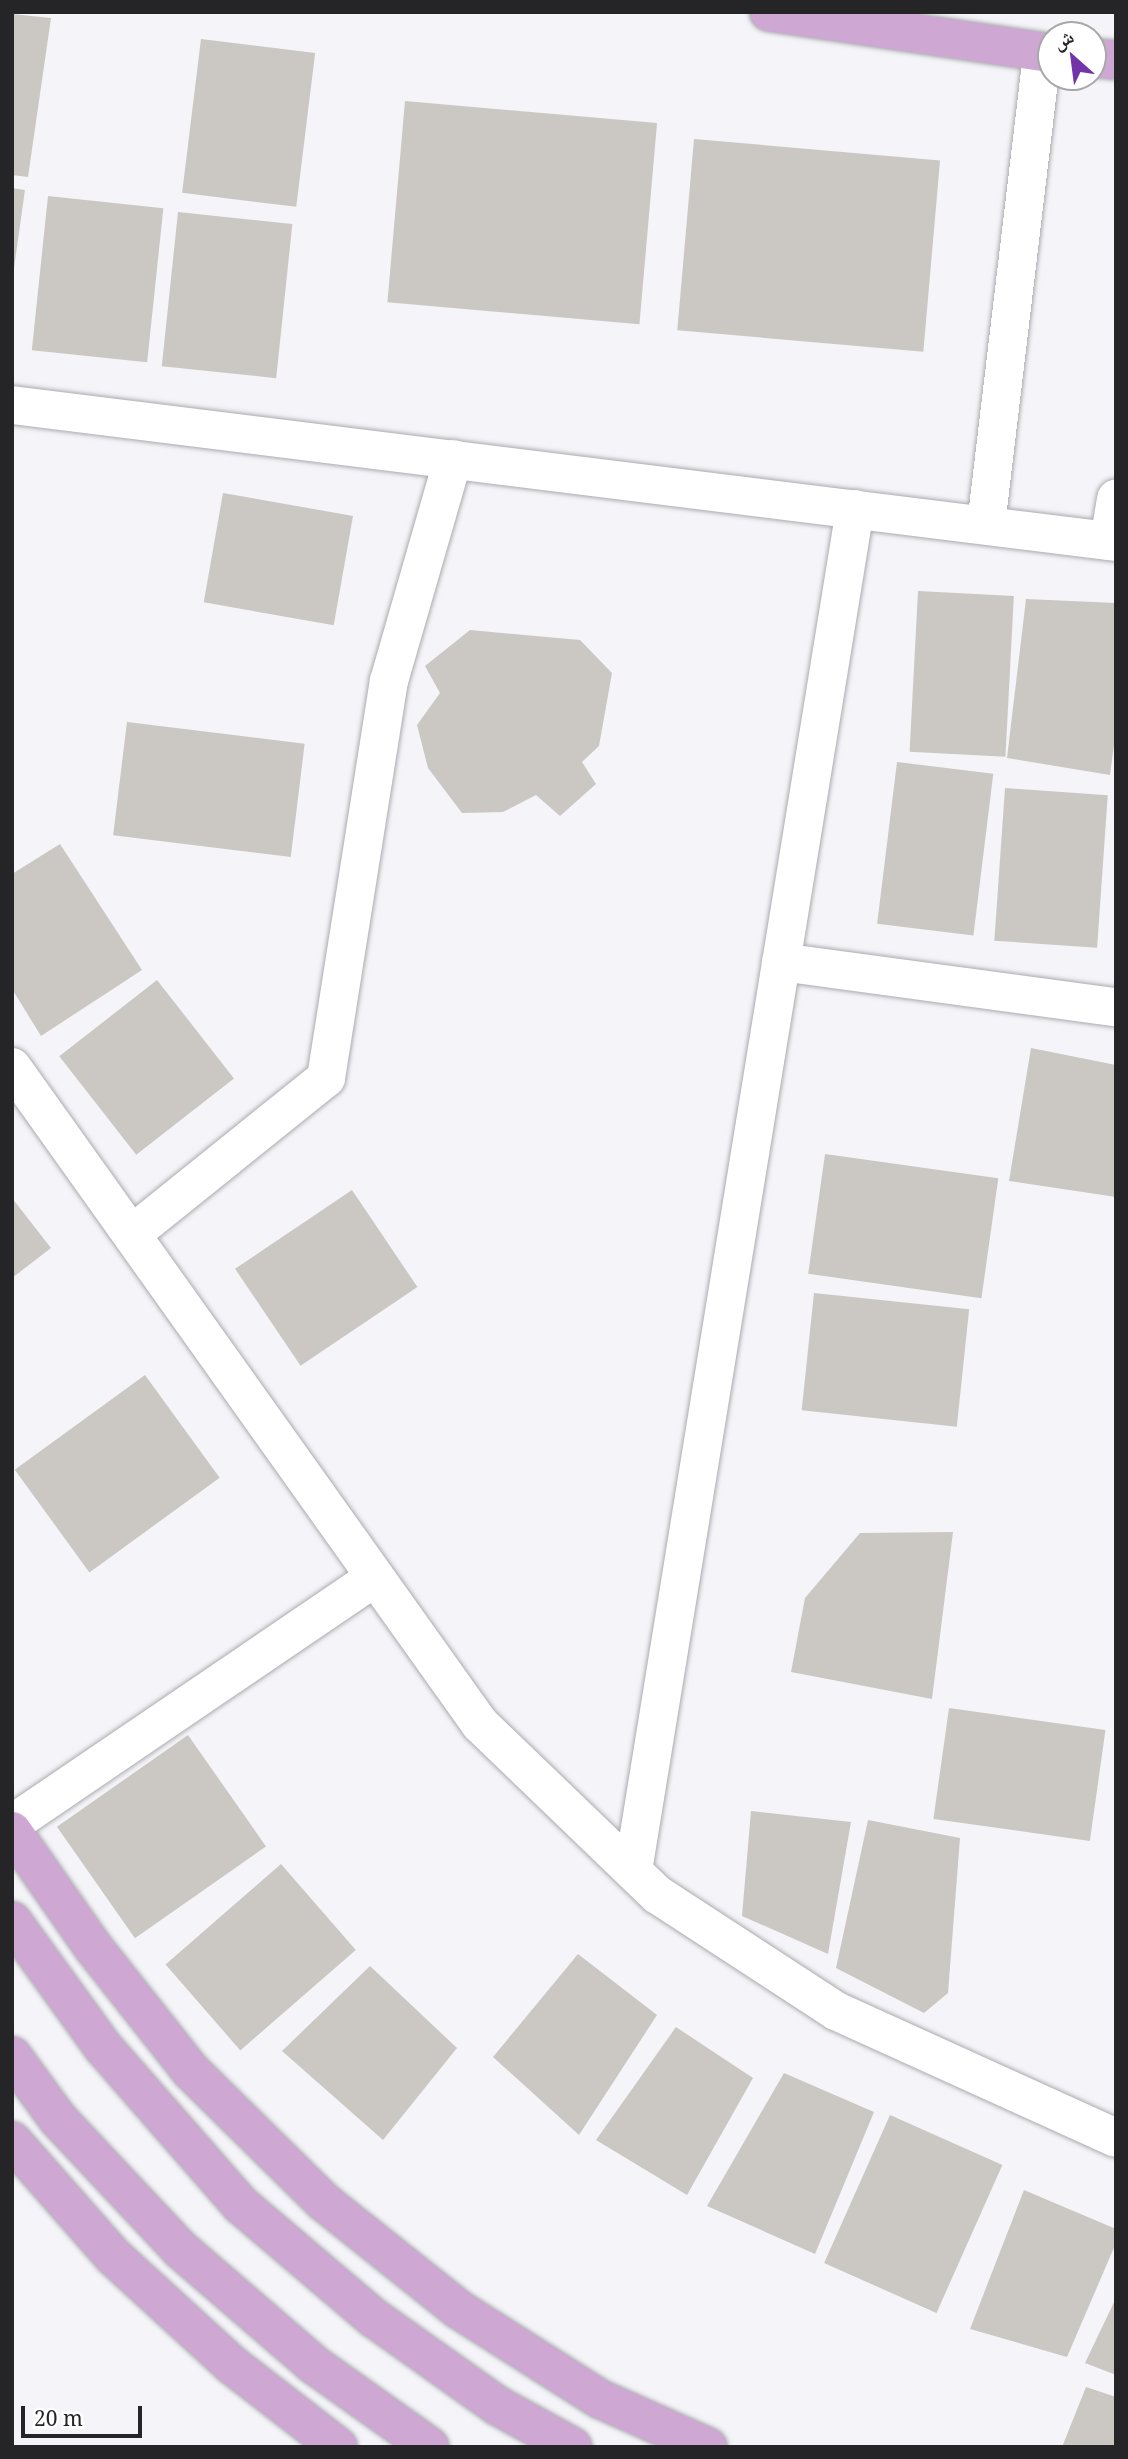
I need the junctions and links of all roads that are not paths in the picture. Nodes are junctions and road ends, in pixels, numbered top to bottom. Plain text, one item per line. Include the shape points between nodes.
1 (769, 12) edge
2 (1037, 51) edge
3 (1042, 91) edge
4 (12, 405) edge
5 (453, 459) junction
6 (1116, 499) edge
7 (855, 509) junction
8 (986, 525) junction
9 (1112, 542) edge
10 (781, 962) junction
11 (1116, 1007) edge
12 (12, 1068) edge
13 (132, 1234) junction
14 (376, 1577) junction
15 (12, 1824) edge
16 (12, 1831) edge
17 (633, 1871) junction
18 (12, 1921) edge
19 (12, 2056) edge
20 (1115, 2128) edge
21 (12, 2141) edge
22 (338, 2447) edge
23 (430, 2447) edge
24 (573, 2447) edge
25 (708, 2447) edge

1 - 2 main road
3 - 8 street
4 - 5 street
5 - 7 street
5 - 13 street via 389,681 326,1078
6 - 9 street
7 - 8 street
7 - 10 street
8 - 9 street
10 - 11 street
10 - 17 street
12 - 13 street
13 - 14 street
14 - 15 street
14 - 17 street via 480,1724
16 - 25 main road via 93,1947 191,2071 324,2202 458,2309 600,2399
17 - 20 street via 659,1895 836,2011
18 - 24 main road via 103,2047 241,2205 374,2318 498,2406
19 - 23 main road via 58,2119 180,2249 313,2364
21 - 22 main road via 113,2256 232,2365

